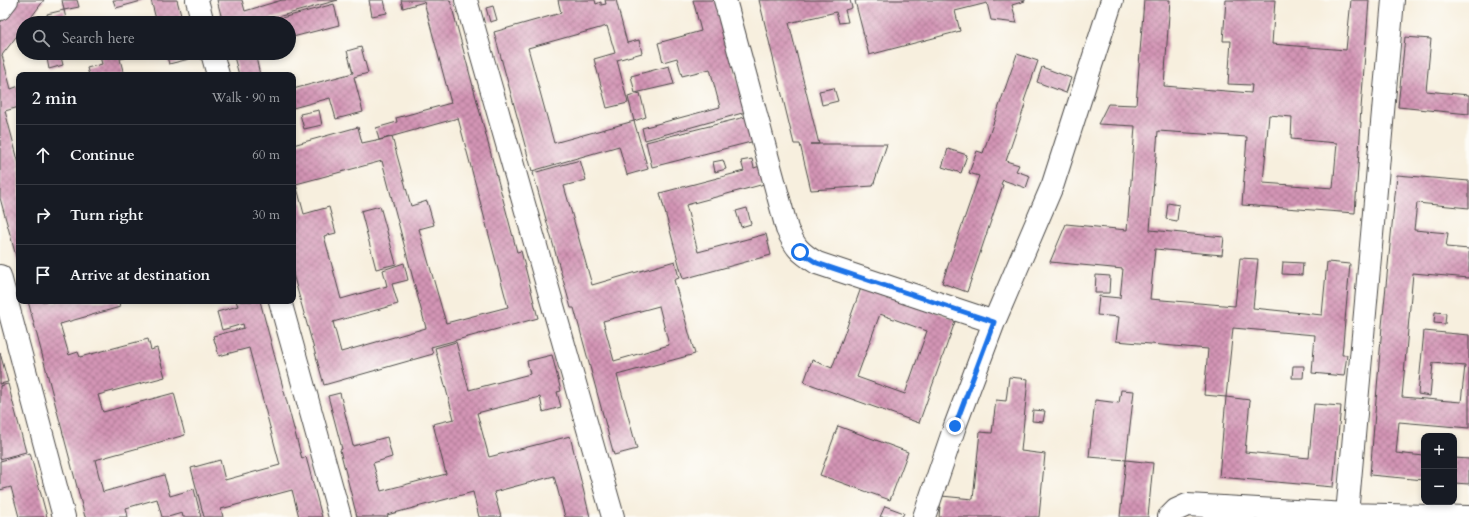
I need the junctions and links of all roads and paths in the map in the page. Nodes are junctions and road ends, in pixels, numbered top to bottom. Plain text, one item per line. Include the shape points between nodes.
1 (7, 0) edge
2 (197, 0) edge
3 (466, 0) edge
4 (725, 0) edge
5 (1112, 0) edge
6 (1393, 0) edge
7 (0, 9) edge
8 (202, 16) edge
9 (214, 60) edge
10 (217, 72) edge
11 (0, 276) edge
12 (281, 304) edge
13 (994, 322) junction
14 (1347, 514) junction
15 (64, 517) edge
16 (340, 517) edge
17 (612, 517) edge
18 (924, 517) edge
19 (1169, 517) edge
20 (1469, 517) edge

1 - 7 street
2 - 8 street
3 - 17 street
4 - 13 street via 793,244 817,263
5 - 13 street via 1054,184
6 - 14 street
9 - 10 street
11 - 15 street
12 - 16 street
13 - 18 street
14 - 19 street via 1187,505
14 - 20 street

